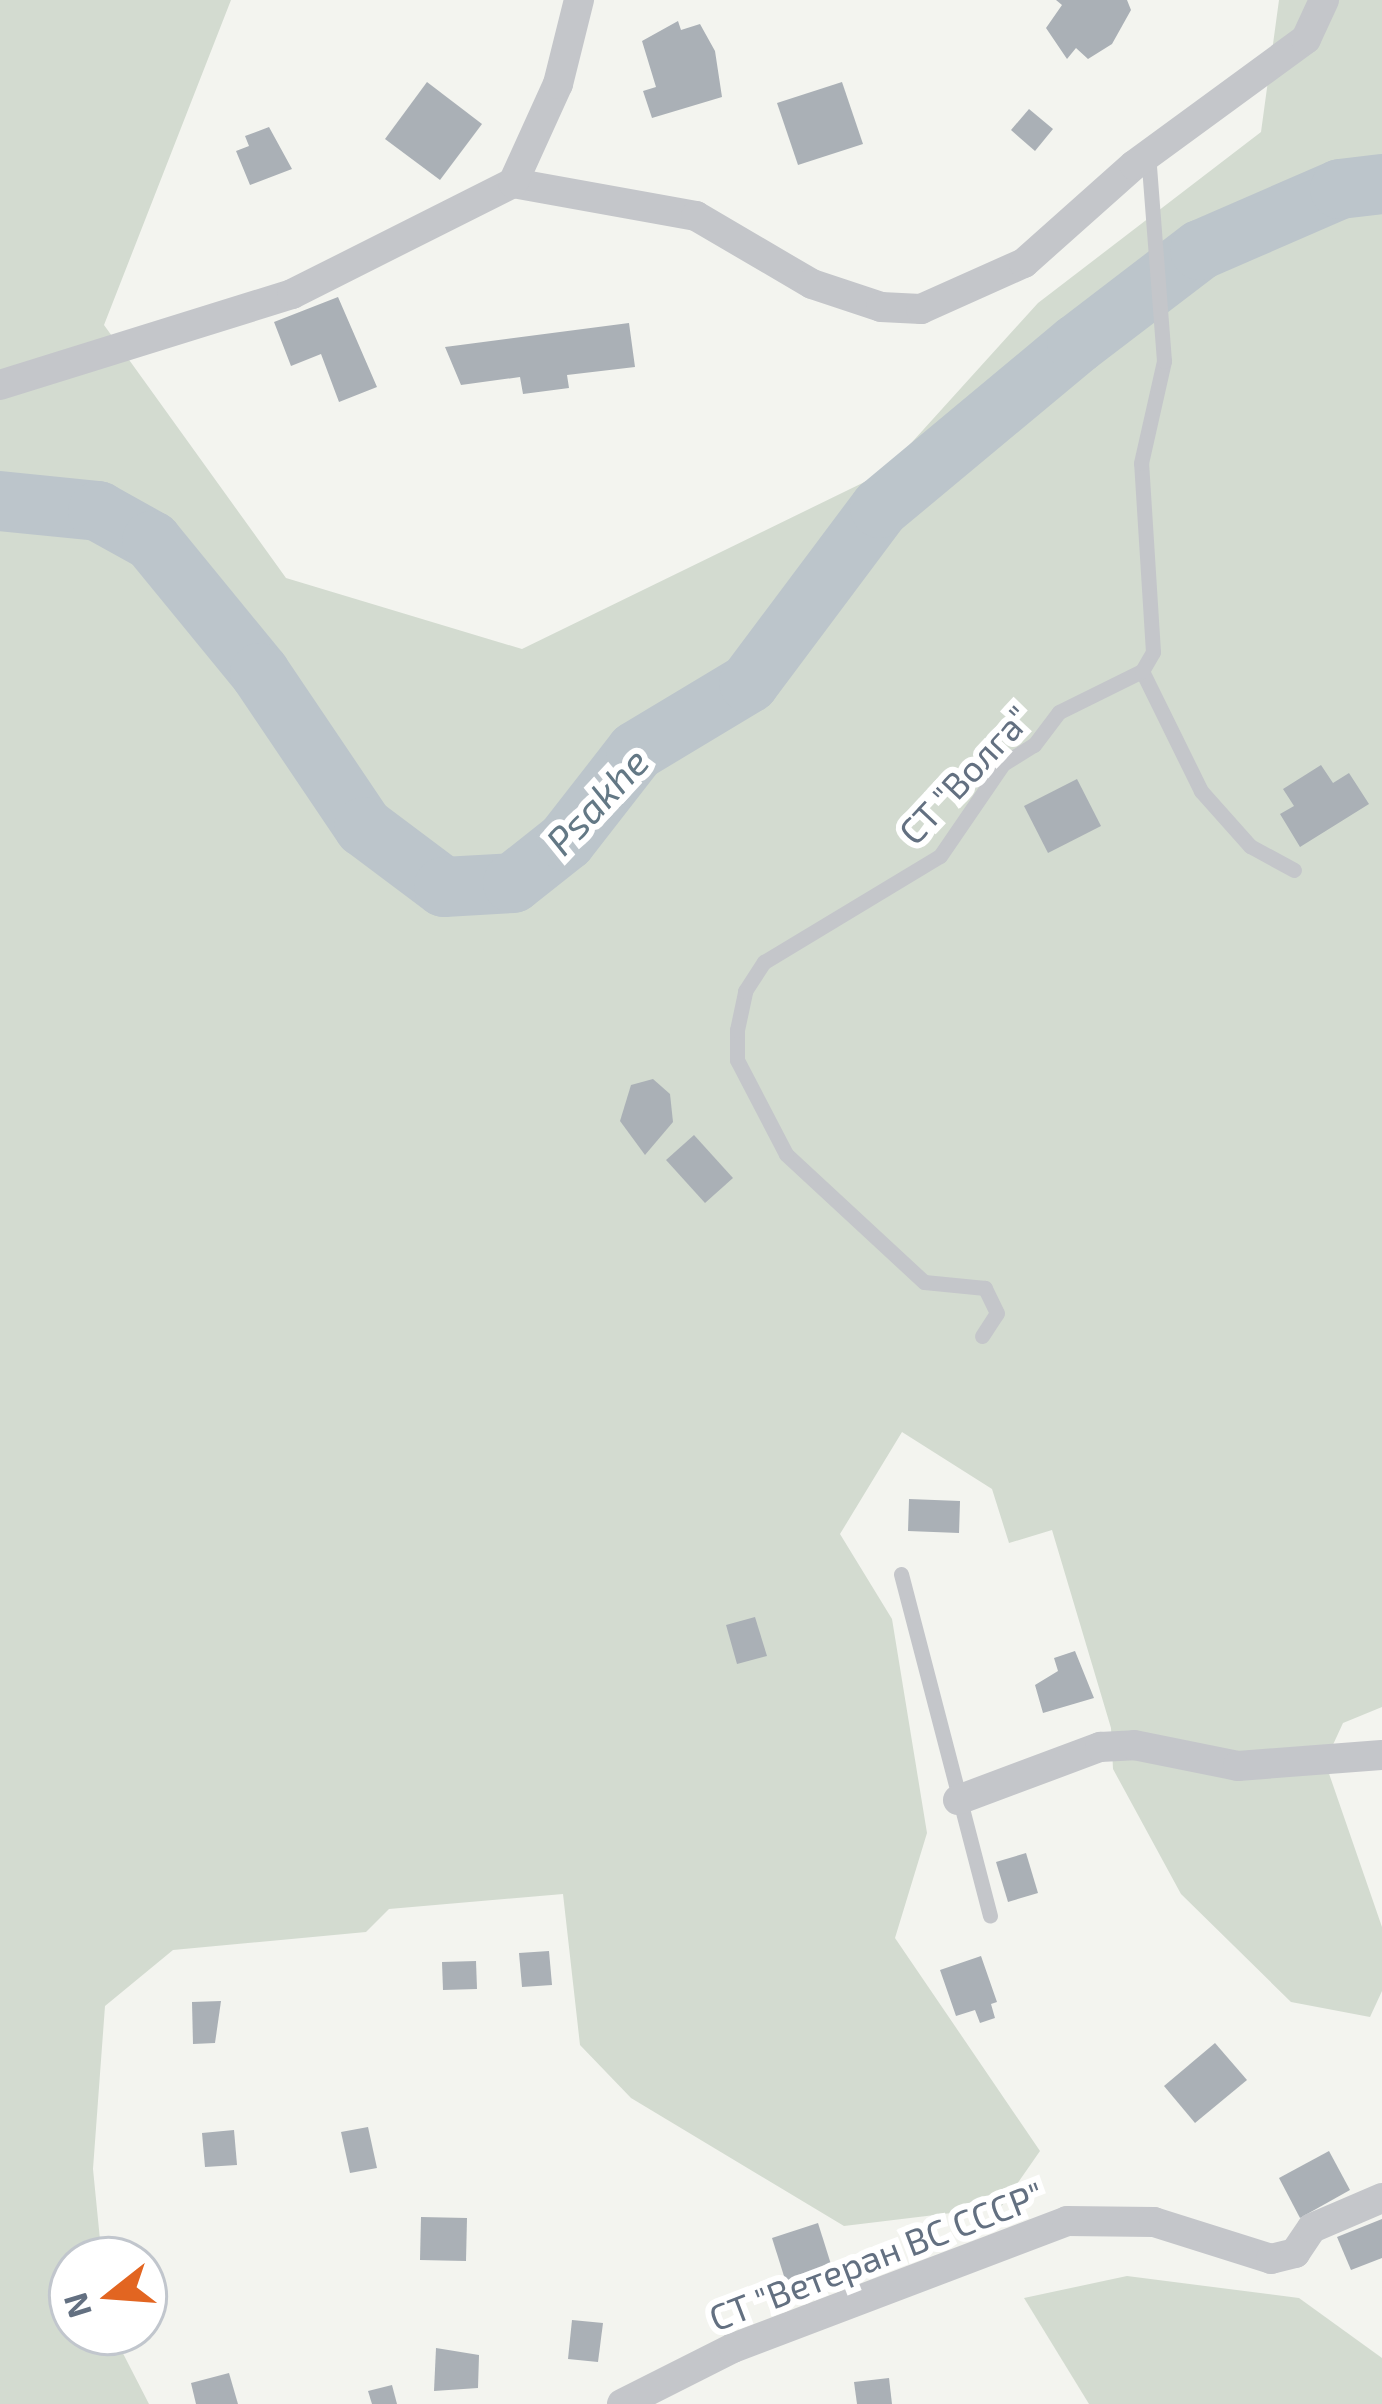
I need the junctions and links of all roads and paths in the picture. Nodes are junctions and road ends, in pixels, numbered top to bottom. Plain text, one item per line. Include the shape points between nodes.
1 (579, 0) edge
2 (1324, 0) edge
3 (1148, 154) junction
4 (514, 183) junction
5 (0, 385) edge
6 (1142, 671) junction
7 (1294, 870) dead end
8 (982, 1336) dead end
9 (901, 1574) dead end
10 (1382, 1755) edge
11 (958, 1800) junction
12 (990, 1916) dead end
13 (1382, 2198) edge
14 (622, 2404) edge

1 - 4 street via 558,84
2 - 3 street via 1306,39
3 - 4 street via 1024,263 921,309 881,307 812,284 696,216
3 - 6 lane via 1164,361 1141,463 1153,652
4 - 5 street via 292,294
6 - 7 lane via 1201,791 1250,846
6 - 8 lane, СТ "Волга" via 1059,712 992,778 940,856 764,962 745,992 737,1060 786,1154 924,1282 985,1288 997,1313
9 - 11 lane
10 - 11 street via 1238,1766 1134,1745 1100,1747
11 - 12 lane
13 - 14 street, СТ "Ветеран ВС СССР" via 1312,2228 1302,2246 1271,2259 1154,2222 1067,2221 734,2348

